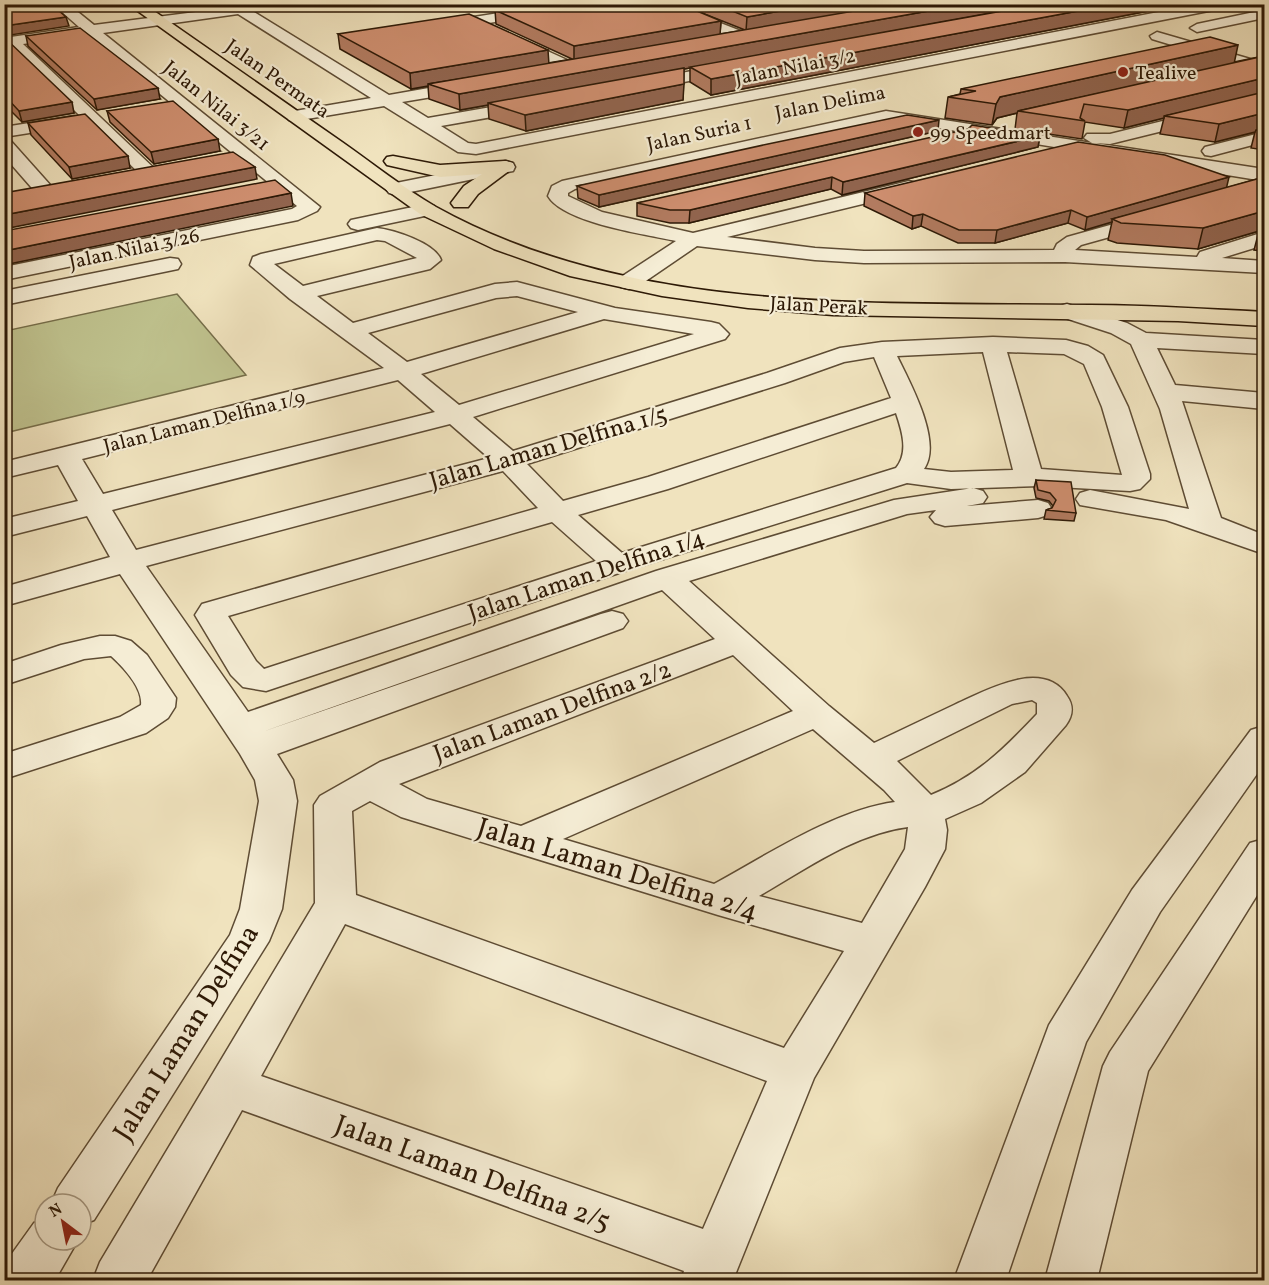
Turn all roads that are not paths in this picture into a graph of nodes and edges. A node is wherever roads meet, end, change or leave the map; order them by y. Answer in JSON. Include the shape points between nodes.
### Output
{"nodes":[{"id":1,"x":134,"y":4,"type":"edge"},
{"id":2,"x":162,"y":4,"type":"edge"},
{"id":3,"x":586,"y":4,"type":"edge"},
{"id":4,"x":658,"y":4,"type":"edge"},
{"id":5,"x":1162,"y":4,"type":"edge"},
{"id":6,"x":1224,"y":4,"type":"edge"},
{"id":7,"x":235,"y":7,"type":"edge"},
{"id":8,"x":59,"y":11,"type":"edge"},
{"id":9,"x":1188,"y":11,"type":"junction"},
{"id":10,"x":1264,"y":15,"type":"edge"},
{"id":11,"x":182,"y":18,"type":"junction"},
{"id":12,"x":158,"y":21,"type":"junction"},
{"id":13,"x":473,"y":21,"type":"junction"},
{"id":14,"x":1228,"y":22,"type":"junction"},
{"id":15,"x":1014,"y":28,"type":"edge"},
{"id":16,"x":91,"y":30,"type":"junction"},
{"id":17,"x":416,"y":30,"type":"edge"},
{"id":18,"x":202,"y":31,"type":"dead end"},
{"id":19,"x":1178,"y":32,"type":"junction"},
{"id":20,"x":1048,"y":39,"type":"junction"},
{"id":21,"x":8,"y":41,"type":"edge"},
{"id":22,"x":324,"y":44,"type":"dead end"},
{"id":23,"x":711,"y":44,"type":"edge"},
{"id":24,"x":301,"y":48,"type":"junction"},
{"id":25,"x":1203,"y":50,"type":"junction"},
{"id":26,"x":871,"y":55,"type":"edge"},
{"id":27,"x":1170,"y":57,"type":"edge"},
{"id":28,"x":1262,"y":63,"type":"edge"},
{"id":29,"x":745,"y":66,"type":"edge"},
{"id":30,"x":903,"y":67,"type":"junction"},
{"id":31,"x":636,"y":68,"type":"edge"},
{"id":32,"x":550,"y":72,"type":"edge"},
{"id":33,"x":1225,"y":74,"type":"edge"},
{"id":34,"x":930,"y":76,"type":"dead end"},
{"id":35,"x":663,"y":81,"type":"junction"},
{"id":36,"x":492,"y":82,"type":"edge"},
{"id":37,"x":618,"y":89,"type":"edge"},
{"id":38,"x":302,"y":98,"type":"dead end"},
{"id":39,"x":875,"y":98,"type":"dead end"},
{"id":40,"x":386,"y":100,"type":"junction"},
{"id":41,"x":1264,"y":101,"type":"edge"},
{"id":42,"x":550,"y":102,"type":"edge"},
{"id":43,"x":183,"y":104,"type":"junction"},
{"id":44,"x":713,"y":104,"type":"junction"},
{"id":45,"x":852,"y":104,"type":"dead end"},
{"id":46,"x":1174,"y":106,"type":"edge"},
{"id":47,"x":160,"y":107,"type":"edge"},
{"id":48,"x":321,"y":111,"type":"junction"},
{"id":49,"x":115,"y":114,"type":"edge"},
{"id":50,"x":295,"y":116,"type":"junction"},
{"id":51,"x":886,"y":116,"type":"junction"},
{"id":52,"x":1203,"y":116,"type":"junction"},
{"id":53,"x":92,"y":118,"type":"junction"},
{"id":54,"x":1021,"y":119,"type":"edge"},
{"id":55,"x":1003,"y":123,"type":"junction"},
{"id":56,"x":339,"y":124,"type":"dead end"},
{"id":57,"x":426,"y":124,"type":"junction"},
{"id":58,"x":977,"y":130,"type":"junction"},
{"id":59,"x":4,"y":132,"type":"edge"},
{"id":60,"x":1124,"y":135,"type":"junction"},
{"id":61,"x":1264,"y":137,"type":"edge"},
{"id":62,"x":931,"y":141,"type":"edge"},
{"id":63,"x":4,"y":144,"type":"edge"},
{"id":64,"x":752,"y":145,"type":"junction"},
{"id":65,"x":1074,"y":147,"type":"junction"},
{"id":66,"x":1211,"y":152,"type":"junction"},
{"id":67,"x":246,"y":154,"type":"junction"},
{"id":68,"x":224,"y":158,"type":"edge"},
{"id":69,"x":1028,"y":158,"type":"edge"},
{"id":70,"x":784,"y":159,"type":"edge"},
{"id":71,"x":1264,"y":161,"type":"edge"},
{"id":72,"x":514,"y":165,"type":"junction"},
{"id":73,"x":170,"y":168,"type":"edge"},
{"id":74,"x":149,"y":172,"type":"junction"},
{"id":75,"x":1264,"y":175,"type":"edge"},
{"id":76,"x":126,"y":176,"type":"edge"},
{"id":77,"x":282,"y":183,"type":"junction"},
{"id":78,"x":426,"y":183,"type":"junction"},
{"id":79,"x":836,"y":183,"type":"edge"},
{"id":80,"x":924,"y":183,"type":"edge"},
{"id":81,"x":68,"y":187,"type":"edge"},
{"id":82,"x":1264,"y":187,"type":"edge"},
{"id":83,"x":260,"y":188,"type":"edge"},
{"id":84,"x":396,"y":189,"type":"junction"},
{"id":85,"x":1242,"y":193,"type":"edge"},
{"id":86,"x":866,"y":197,"type":"junction"},
{"id":87,"x":461,"y":203,"type":"junction"},
{"id":88,"x":631,"y":209,"type":"dead end"},
{"id":89,"x":427,"y":210,"type":"junction"},
{"id":90,"x":1175,"y":212,"type":"edge"},
{"id":91,"x":596,"y":217,"type":"junction"},
{"id":92,"x":264,"y":221,"type":"joint"},
{"id":93,"x":693,"y":238,"type":"junction"},
{"id":94,"x":1264,"y":238,"type":"edge"},
{"id":95,"x":251,"y":247,"type":"dead end"},
{"id":96,"x":1065,"y":256,"type":"junction"},
{"id":97,"x":192,"y":259,"type":"dead end"},
{"id":98,"x":1188,"y":261,"type":"junction"},
{"id":99,"x":1264,"y":267,"type":"edge"},
{"id":100,"x":650,"y":268,"type":"junction"},
{"id":101,"x":4,"y":274,"type":"edge"},
{"id":102,"x":629,"y":282,"type":"junction"},
{"id":103,"x":298,"y":294,"type":"junction"},
{"id":104,"x":4,"y":298,"type":"edge"},
{"id":105,"x":1264,"y":301,"type":"edge"},
{"id":106,"x":605,"y":312,"type":"junction"},
{"id":107,"x":1067,"y":312,"type":"junction"},
{"id":108,"x":1177,"y":313,"type":"junction"},
{"id":109,"x":1264,"y":319,"type":"edge"},
{"id":110,"x":350,"y":331,"type":"junction"},
{"id":111,"x":1141,"y":340,"type":"junction"},
{"id":112,"x":993,"y":344,"type":"junction"},
{"id":113,"x":1264,"y":347,"type":"edge"},
{"id":114,"x":882,"y":349,"type":"junction"},
{"id":115,"x":403,"y":371,"type":"junction"},
{"id":116,"x":1169,"y":400,"type":"junction"},
{"id":117,"x":1264,"y":401,"type":"edge"},
{"id":118,"x":906,"y":402,"type":"junction"},
{"id":119,"x":454,"y":414,"type":"junction"},
{"id":120,"x":1264,"y":414,"type":"edge"},
{"id":121,"x":66,"y":455,"type":"junction"},
{"id":122,"x":509,"y":461,"type":"junction"},
{"id":123,"x":4,"y":470,"type":"edge"},
{"id":124,"x":906,"y":474,"type":"junction"},
{"id":125,"x":1034,"y":493,"type":"junction"},
{"id":126,"x":1071,"y":503,"type":"edge"},
{"id":127,"x":95,"y":504,"type":"junction"},
{"id":128,"x":558,"y":512,"type":"junction"},
{"id":129,"x":4,"y":528,"type":"edge"},
{"id":130,"x":1203,"y":531,"type":"junction"},
{"id":131,"x":1264,"y":544,"type":"edge"},
{"id":132,"x":128,"y":562,"type":"junction"},
{"id":133,"x":1264,"y":563,"type":"edge"},
{"id":134,"x":617,"y":564,"type":"junction"},
{"id":135,"x":676,"y":586,"type":"junction"},
{"id":136,"x":4,"y":597,"type":"edge"},
{"id":137,"x":738,"y":642,"type":"junction"},
{"id":138,"x":4,"y":675,"type":"edge"},
{"id":139,"x":817,"y":714,"type":"junction"},
{"id":140,"x":248,"y":738,"type":"junction"},
{"id":141,"x":1264,"y":738,"type":"edge"},
{"id":142,"x":872,"y":759,"type":"junction"},
{"id":143,"x":4,"y":767,"type":"edge"},
{"id":144,"x":368,"y":784,"type":"junction"},
{"id":145,"x":925,"y":812,"type":"junction"},
{"id":146,"x":525,"y":840,"type":"junction"},
{"id":147,"x":1264,"y":853,"type":"edge"},
{"id":148,"x":717,"y":900,"type":"junction"},
{"id":149,"x":336,"y":904,"type":"junction"},
{"id":150,"x":872,"y":942,"type":"junction"},
{"id":151,"x":794,"y":1071,"type":"junction"},
{"id":152,"x":231,"y":1086,"type":"junction"},
{"id":153,"x":84,"y":1192,"type":"edge"},
{"id":154,"x":44,"y":1252,"type":"edge"},
{"id":155,"x":711,"y":1269,"type":"edge"},
{"id":156,"x":25,"y":1281,"type":"edge"},
{"id":157,"x":119,"y":1281,"type":"edge"},
{"id":158,"x":980,"y":1281,"type":"edge"},
{"id":159,"x":1071,"y":1281,"type":"edge"}],
"edges":[{"from":1,"to":12,"type":"main road","name":"Jalan Permata"},
{"from":2,"to":11,"type":"main road","name":"Jalan Permata"},
{"from":3,"to":13,"type":"street"},
{"from":4,"to":23,"type":"street","via":[[752,37]]},
{"from":5,"to":9,"type":"street"},
{"from":6,"to":9,"type":"street","name":"Jalan Nilai 3/2"},
{"from":7,"to":11,"type":"street"},
{"from":7,"to":24,"type":"street","name":"Jalan Nilai 3/2"},
{"from":8,"to":16,"type":"street","name":"Jalan Nilai 3/21"},
{"from":9,"to":14,"type":"street"},
{"from":9,"to":20,"type":"street","name":"Jalan Nilai 3/2"},
{"from":10,"to":14,"type":"street"},
{"from":11,"to":12,"type":"street"},
{"from":11,"to":18,"type":"main road","name":"Jalan Permata"},
{"from":12,"to":16,"type":"street"},
{"from":12,"to":50,"type":"main road","name":"Jalan Permata"},
{"from":13,"to":17,"type":"street"},
{"from":13,"to":32,"type":"street","via":[[579,67]]},
{"from":14,"to":19,"type":"street"},
{"from":15,"to":20,"type":"street"},
{"from":16,"to":21,"type":"street"},
{"from":16,"to":43,"type":"street","name":"Jalan Nilai 3/21"},
{"from":19,"to":25,"type":"street","via":[[1151,37]]},
{"from":19,"to":28,"type":"street","via":[[1230,44]]},
{"from":20,"to":30,"type":"street","name":"Jalan Nilai 3/2"},
{"from":21,"to":53,"type":"street"},
{"from":22,"to":24,"type":"street"},
{"from":24,"to":40,"type":"street","name":"Jalan Nilai 3/2"},
{"from":25,"to":27,"type":"street"},
{"from":25,"to":28,"type":"street"},
{"from":26,"to":30,"type":"street"},
{"from":28,"to":33,"type":"street"},
{"from":29,"to":35,"type":"street"},
{"from":30,"to":34,"type":"street"},
{"from":30,"to":44,"type":"street","name":"Jalan Nilai 3/2"},
{"from":31,"to":35,"type":"street"},
{"from":35,"to":37,"type":"street"},
{"from":35,"to":44,"type":"street"},
{"from":36,"to":40,"type":"street"},
{"from":38,"to":48,"type":"main road","name":"Jalan Permata"},
{"from":39,"to":55,"type":"street","via":[[895,106]]},
{"from":40,"to":48,"type":"street"},
{"from":40,"to":57,"type":"street","name":"Jalan Nilai 3/2"},
{"from":41,"to":52,"type":"street"},
{"from":42,"to":57,"type":"street"},
{"from":43,"to":47,"type":"street"},
{"from":43,"to":67,"type":"street","name":"Jalan Nilai 3/21"},
{"from":44,"to":57,"type":"street","name":"Jalan Nilai 3/2","via":[[476,149],[464,147]]},
{"from":45,"to":51,"type":"street"},
{"from":46,"to":52,"type":"street"},
{"from":48,"to":50,"type":"street"},
{"from":48,"to":56,"type":"main road","name":"Jalan Permata"},
{"from":49,"to":53,"type":"street"},
{"from":50,"to":84,"type":"main road","name":"Jalan Permata"},
{"from":51,"to":58,"type":"street"},
{"from":51,"to":64,"type":"street","name":"Jalan Suria 1"},
{"from":52,"to":60,"type":"street"},
{"from":53,"to":59,"type":"street"},
{"from":53,"to":74,"type":"street"},
{"from":54,"to":55,"type":"street"},
{"from":55,"to":60,"type":"street","via":[[1103,139]]},
{"from":58,"to":62,"type":"street"},
{"from":58,"to":65,"type":"street"},
{"from":60,"to":66,"type":"street"},
{"from":61,"to":66,"type":"street"},
{"from":63,"to":81,"type":"street","via":[[36,193]]},
{"from":64,"to":70,"type":"street"},
{"from":64,"to":91,"type":"street","name":"Jalan Suria 1","via":[[569,184],[559,190],[561,201]]},
{"from":65,"to":69,"type":"street"},
{"from":65,"to":75,"type":"street"},
{"from":66,"to":71,"type":"street"},
{"from":67,"to":68,"type":"street"},
{"from":67,"to":77,"type":"street","name":"Jalan Nilai 3/21"},
{"from":72,"to":78,"type":"street"},
{"from":72,"to":78,"type":"main road","via":[[440,171],[388,158]]},
{"from":72,"to":87,"type":"main road","via":[[471,190]]},
{"from":73,"to":74,"type":"street"},
{"from":74,"to":76,"type":"street"},
{"from":77,"to":83,"type":"street"},
{"from":77,"to":92,"type":"street","name":"Jalan Nilai 3/21","via":[[310,207],[304,212]]},
{"from":78,"to":84,"type":"street"},
{"from":78,"to":87,"type":"main road","name":"Jalan Perak"},
{"from":79,"to":86,"type":"street"},
{"from":80,"to":86,"type":"street"},
{"from":82,"to":85,"type":"street"},
{"from":84,"to":89,"type":"main road","name":"Jalan Perak"},
{"from":86,"to":93,"type":"street"},
{"from":87,"to":100,"type":"main road","name":"Jalan Perak","via":[[494,222],[549,243]]},
{"from":88,"to":91,"type":"street"},
{"from":89,"to":95,"type":"street"},
{"from":89,"to":102,"type":"main road","name":"Jalan Perak","via":[[526,254]]},
{"from":90,"to":96,"type":"street","via":[[1074,241],[1064,248]]},
{"from":91,"to":93,"type":"street"},
{"from":92,"to":101,"type":"street","name":"Jalan Nilai 3/26","via":[[53,255]]},
{"from":93,"to":96,"type":"street","via":[[864,257]]},
{"from":93,"to":100,"type":"street"},
{"from":94,"to":98,"type":"street"},
{"from":96,"to":98,"type":"street"},
{"from":97,"to":104,"type":"street"},
{"from":98,"to":99,"type":"street"},
{"from":100,"to":102,"type":"street"},
{"from":100,"to":105,"type":"main road","name":"Jalan Perak","via":[[720,280],[836,291],[1171,295]]},
{"from":102,"to":107,"type":"main road","name":"Jalan Perak","via":[[710,296],[835,308]]},
{"from":103,"to":103,"type":"street","via":[[264,268],[264,260],[377,234],[390,236],[429,256],[430,260],[422,264]]},
{"from":103,"to":110,"type":"street"},
{"from":106,"to":110,"type":"street","via":[[518,289],[504,289]]},
{"from":106,"to":115,"type":"street","name":"Jalan Laman Delfina 1/9"},
{"from":106,"to":119,"type":"street","via":[[711,329],[717,334]]},
{"from":107,"to":108,"type":"main road","name":"Jalan Perak"},
{"from":107,"to":111,"type":"street","via":[[1119,328]]},
{"from":108,"to":109,"type":"main road","name":"Jalan Perak"},
{"from":108,"to":111,"type":"street","via":[[1147,327]]},
{"from":110,"to":115,"type":"street"},
{"from":111,"to":113,"type":"street"},
{"from":111,"to":116,"type":"street"},
{"from":112,"to":114,"type":"street","name":"Jalan Laman Delfina 1/5"},
{"from":112,"to":125,"type":"street"},
{"from":112,"to":125,"type":"street","name":"Jalan Laman Delfina 1/5","via":[[1066,347],[1094,360],[1115,407],[1136,474],[1130,483]]},
{"from":114,"to":118,"type":"street"},
{"from":114,"to":122,"type":"street","name":"Jalan Laman Delfina 1/5","via":[[840,355]]},
{"from":115,"to":119,"type":"street"},
{"from":115,"to":121,"type":"street","name":"Jalan Laman Delfina 1/9"},
{"from":116,"to":117,"type":"street"},
{"from":116,"to":120,"type":"street"},
{"from":116,"to":130,"type":"street"},
{"from":118,"to":124,"type":"street","via":[[918,450],[916,462]]},
{"from":118,"to":128,"type":"street"},
{"from":119,"to":122,"type":"street"},
{"from":119,"to":127,"type":"street"},
{"from":121,"to":123,"type":"street","name":"Jalan Laman Delfina 1/9"},
{"from":121,"to":127,"type":"street","name":"Jalan Laman Delfina"},
{"from":122,"to":128,"type":"street"},
{"from":122,"to":132,"type":"street","name":"Jalan Laman Delfina 1/5"},
{"from":124,"to":125,"type":"street"},
{"from":124,"to":134,"type":"street","name":"Jalan Laman Delfina 1/4"},
{"from":125,"to":135,"type":"street","via":[[970,514],[879,531]]},
{"from":126,"to":130,"type":"street","via":[[1176,531]]},
{"from":127,"to":129,"type":"street"},
{"from":127,"to":132,"type":"street","name":"Jalan Laman Delfina"},
{"from":128,"to":134,"type":"street"},
{"from":128,"to":134,"type":"street","name":"Jalan Laman Delfina 1/4","via":[[213,610],[211,615],[243,668],[255,679],[266,680]]},
{"from":130,"to":131,"type":"street"},
{"from":130,"to":133,"type":"street"},
{"from":132,"to":136,"type":"street","name":"Jalan Laman Delfina 1/5"},
{"from":132,"to":140,"type":"street","name":"Jalan Laman Delfina"},
{"from":135,"to":137,"type":"street"},
{"from":135,"to":140,"type":"street"},
{"from":137,"to":139,"type":"street"},
{"from":137,"to":144,"type":"street","name":"Jalan Laman Delfina 2/2","via":[[415,762]]},
{"from":138,"to":143,"type":"street","via":[[100,646],[122,648],[160,700],[147,718]]},
{"from":139,"to":142,"type":"street"},
{"from":139,"to":146,"type":"street"},
{"from":140,"to":153,"type":"street","name":"Jalan Laman Delfina","via":[[274,780],[278,801],[261,909],[229,974]]},
{"from":141,"to":158,"type":"street","via":[[1146,901],[1065,1038]]},
{"from":142,"to":145,"type":"street"},
{"from":142,"to":145,"type":"street","via":[[1006,694],[1032,689],[1055,700],[1054,717],[1012,763],[968,794]]},
{"from":144,"to":146,"type":"street","name":"Jalan Laman Delfina 2/4","via":[[414,808]]},
{"from":144,"to":149,"type":"street","name":"Jalan Laman Delfina 2/2","via":[[333,805]]},
{"from":145,"to":148,"type":"street","via":[[885,817],[836,835]]},
{"from":145,"to":150,"type":"street","via":[[925,849]]},
{"from":146,"to":148,"type":"street","name":"Jalan Laman Delfina 2/4"},
{"from":147,"to":159,"type":"street","via":[[1126,1066]]},
{"from":148,"to":150,"type":"street","name":"Jalan Laman Delfina 2/4"},
{"from":149,"to":151,"type":"street"},
{"from":149,"to":152,"type":"street"},
{"from":150,"to":151,"type":"street"},
{"from":151,"to":155,"type":"street"},
{"from":152,"to":155,"type":"street","name":"Jalan Laman Delfina 2/5"},
{"from":152,"to":157,"type":"street"},
{"from":154,"to":156,"type":"street"}]}
